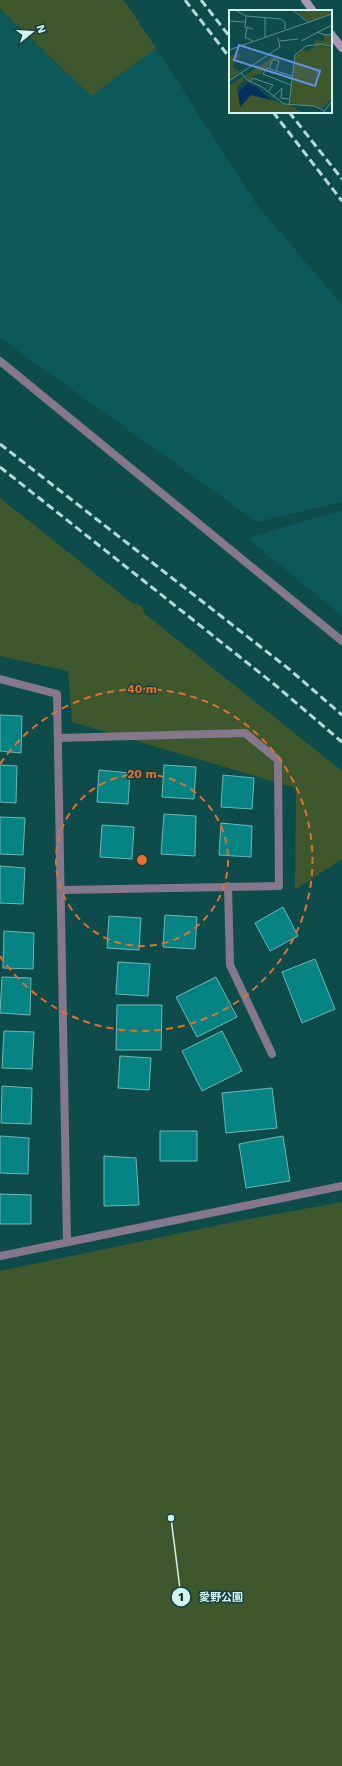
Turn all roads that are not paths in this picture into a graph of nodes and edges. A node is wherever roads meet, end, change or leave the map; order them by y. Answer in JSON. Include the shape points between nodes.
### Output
{"nodes":[{"id":1,"x":304,"y":0,"type":"edge"},
{"id":2,"x":312,"y":10,"type":"edge"},
{"id":3,"x":332,"y":35,"type":"edge"},
{"id":4,"x":342,"y":48,"type":"edge"},
{"id":5,"x":0,"y":361,"type":"edge"},
{"id":6,"x":342,"y":641,"type":"edge"},
{"id":7,"x":0,"y":679,"type":"edge"},
{"id":8,"x":58,"y":738,"type":"junction"},
{"id":9,"x":228,"y":886,"type":"junction"},
{"id":10,"x":62,"y":890,"type":"junction"},
{"id":11,"x":272,"y":1054,"type":"dead end"},
{"id":12,"x":342,"y":1186,"type":"edge"},
{"id":13,"x":67,"y":1242,"type":"junction"},
{"id":14,"x":0,"y":1256,"type":"edge"}],
"edges":[{"from":1,"to":2,"type":"street"},
{"from":3,"to":4,"type":"street"},
{"from":5,"to":6,"type":"street"},
{"from":7,"to":8,"type":"street","via":[[57,694]]},
{"from":8,"to":9,"type":"street","via":[[245,733],[278,760],[279,886]]},
{"from":8,"to":10,"type":"street"},
{"from":9,"to":10,"type":"street"},
{"from":9,"to":11,"type":"street","via":[[230,965]]},
{"from":10,"to":13,"type":"street"},
{"from":12,"to":13,"type":"street"},
{"from":13,"to":14,"type":"street"}]}
